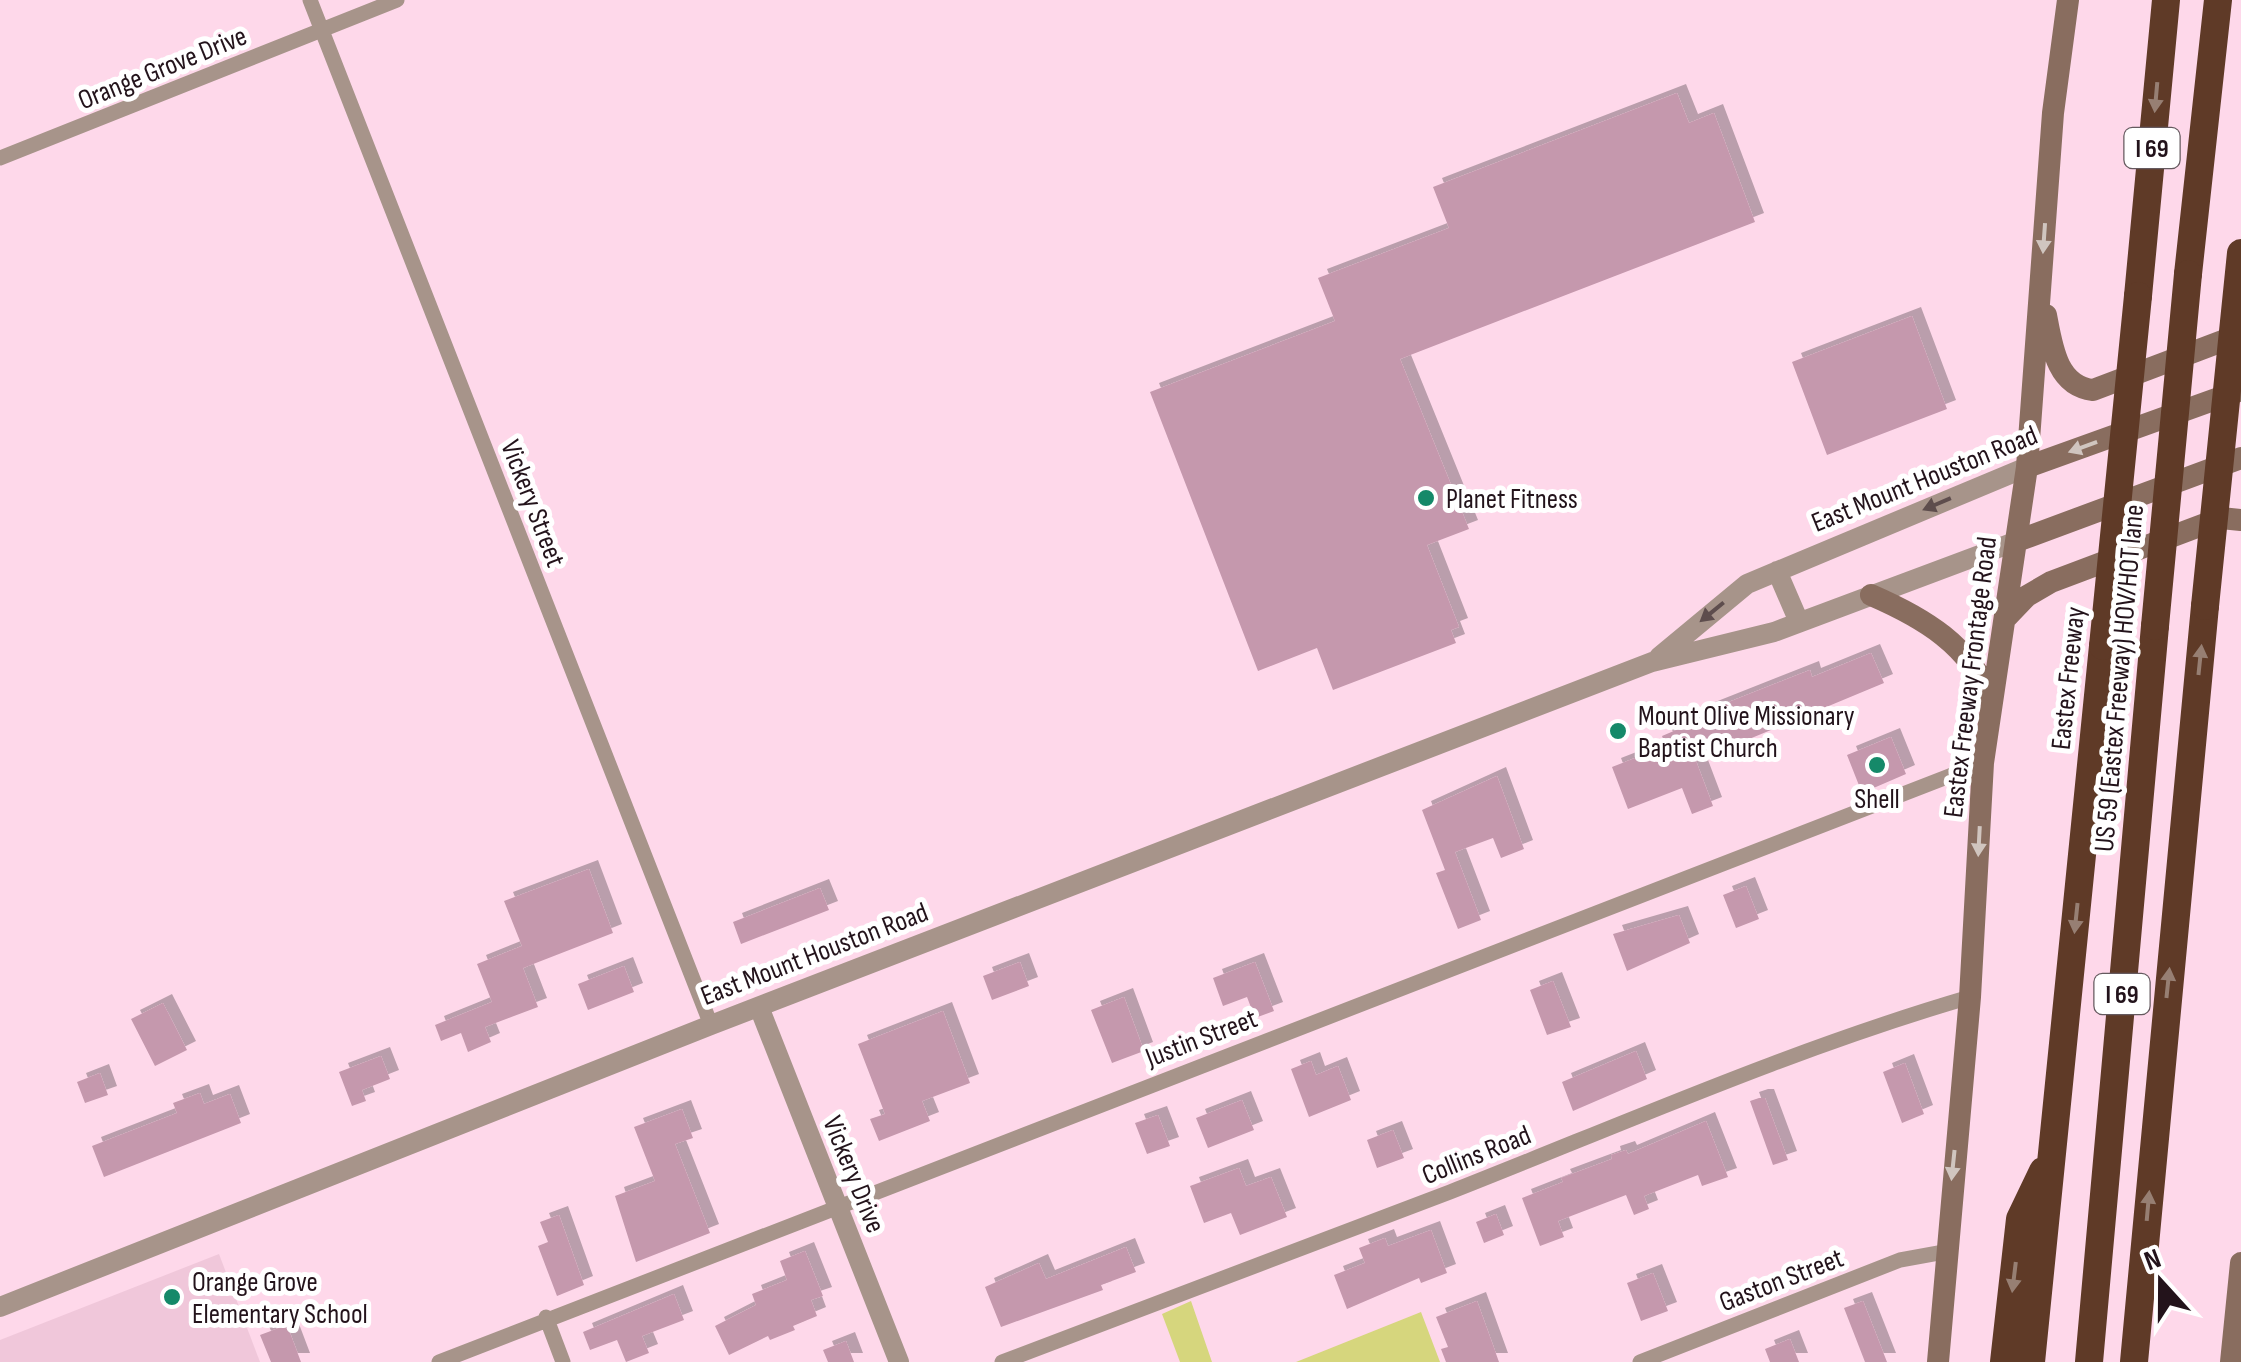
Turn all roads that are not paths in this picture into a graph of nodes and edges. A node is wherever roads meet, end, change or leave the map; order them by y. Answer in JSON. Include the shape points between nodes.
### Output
{"nodes":[{"id":1,"x":310,"y":0,"type":"edge"},
{"id":2,"x":397,"y":0,"type":"edge"},
{"id":3,"x":2068,"y":0,"type":"edge"},
{"id":4,"x":2166,"y":0,"type":"edge"},
{"id":5,"x":2218,"y":0,"type":"edge"},
{"id":6,"x":322,"y":30,"type":"junction"},
{"id":7,"x":0,"y":158,"type":"edge"},
{"id":8,"x":2241,"y":253,"type":"edge"},
{"id":9,"x":2040,"y":287,"type":"junction"},
{"id":10,"x":2241,"y":334,"type":"edge"},
{"id":11,"x":2241,"y":390,"type":"edge"},
{"id":12,"x":2241,"y":458,"type":"edge"},
{"id":13,"x":2027,"y":467,"type":"junction"},
{"id":14,"x":2241,"y":520,"type":"edge"},
{"id":15,"x":2016,"y":541,"type":"junction"},
{"id":16,"x":1777,"y":571,"type":"junction"},
{"id":17,"x":1871,"y":595,"type":"junction"},
{"id":18,"x":2005,"y":620,"type":"junction"},
{"id":19,"x":1799,"y":622,"type":"junction"},
{"id":20,"x":1652,"y":662,"type":"junction"},
{"id":21,"x":1992,"y":702,"type":"junction"},
{"id":22,"x":1983,"y":763,"type":"junction"},
{"id":23,"x":1970,"y":997,"type":"junction"},
{"id":24,"x":759,"y":1007,"type":"junction"},
{"id":25,"x":711,"y":1025,"type":"junction"},
{"id":26,"x":2052,"y":1152,"type":"junction"},
{"id":27,"x":838,"y":1206,"type":"junction"},
{"id":28,"x":1944,"y":1252,"type":"junction"},
{"id":29,"x":2241,"y":1263,"type":"edge"},
{"id":30,"x":2140,"y":1303,"type":"junction"},
{"id":31,"x":0,"y":1307,"type":"edge"},
{"id":32,"x":2239,"y":1317,"type":"edge"},
{"id":33,"x":546,"y":1318,"type":"junction"},
{"id":34,"x":439,"y":1362,"type":"edge"},
{"id":35,"x":564,"y":1362,"type":"edge"},
{"id":36,"x":899,"y":1362,"type":"edge"},
{"id":37,"x":1002,"y":1362,"type":"edge"},
{"id":38,"x":1640,"y":1362,"type":"edge"},
{"id":39,"x":1938,"y":1362,"type":"edge"},
{"id":40,"x":2004,"y":1362,"type":"edge"},
{"id":41,"x":2031,"y":1362,"type":"edge"},
{"id":42,"x":2090,"y":1362,"type":"edge"},
{"id":43,"x":2134,"y":1362,"type":"edge"},
{"id":44,"x":2147,"y":1362,"type":"edge"},
{"id":45,"x":2231,"y":1362,"type":"edge"}],
"edges":[{"from":1,"to":6,"type":"street","name":"Vickery Street"},
{"from":2,"to":6,"type":"street","name":"Orange Grove Drive"},
{"from":3,"to":9,"type":"main road","name":"Eastex Freeway Frontage Road","one_way":true},
{"from":4,"to":26,"type":"highway","name":"Eastex Freeway","number":"I 69","one_way":true,"bridge":true},
{"from":5,"to":42,"type":"highway","name":"US 59 (Eastex Freeway) HOV/HOT lane","number":"I 69","bridge":true},
{"from":6,"to":7,"type":"street","name":"Orange Grove Drive"},
{"from":6,"to":25,"type":"street","name":"Vickery Street"},
{"from":30,"to":8,"type":"highway","number":"I 69","one_way":true,"bridge":true},
{"from":9,"to":10,"type":"main road","via":[[2060,364],[2076,388],[2093,390]]},
{"from":9,"to":13,"type":"main road","name":"Eastex Freeway Frontage Road"},
{"from":11,"to":13,"type":"main road","name":"East Mount Houston Road","one_way":true},
{"from":12,"to":15,"type":"main road","name":"East Mount Houston Road"},
{"from":13,"to":15,"type":"main road","name":"Eastex Freeway Frontage Road"},
{"from":13,"to":16,"type":"street","name":"East Mount Houston Road","one_way":true},
{"from":14,"to":18,"type":"main road","via":[[2221,518],[2051,582]]},
{"from":15,"to":17,"type":"street","name":"East Mount Houston Road"},
{"from":15,"to":18,"type":"main road","name":"Eastex Freeway Frontage Road"},
{"from":16,"to":19,"type":"street"},
{"from":16,"to":20,"type":"street","name":"East Mount Houston Road","one_way":true,"via":[[1747,584]]},
{"from":17,"to":19,"type":"street","name":"East Mount Houston Road"},
{"from":17,"to":21,"type":"main road","via":[[1917,615],[1952,642]]},
{"from":18,"to":21,"type":"main road","name":"Eastex Freeway Frontage Road"},
{"from":19,"to":20,"type":"street","name":"East Mount Houston Road"},
{"from":20,"to":24,"type":"street","name":"East Mount Houston Road"},
{"from":21,"to":22,"type":"main road","name":"Eastex Freeway Frontage Road"},
{"from":22,"to":23,"type":"main road","name":"Eastex Freeway Frontage Road","one_way":true},
{"from":22,"to":27,"type":"street","name":"Justin Street"},
{"from":23,"to":28,"type":"main road","name":"Eastex Freeway Frontage Road","one_way":true},
{"from":23,"to":37,"type":"street","name":"Collins Road","via":[[1744,1073]]},
{"from":24,"to":25,"type":"street","name":"East Mount Houston Road"},
{"from":24,"to":27,"type":"street","name":"Vickery Drive"},
{"from":25,"to":31,"type":"street","name":"East Mount Houston Road"},
{"from":26,"to":40,"type":"highway","one_way":true,"via":[[2020,1218]]},
{"from":26,"to":41,"type":"highway","name":"Eastex Freeway","number":"I 69"},
{"from":27,"to":33,"type":"street","name":"Justin Street"},
{"from":27,"to":36,"type":"street","name":"Vickery Drive"},
{"from":28,"to":38,"type":"street","name":"Gaston Street","via":[[1900,1260]]},
{"from":28,"to":39,"type":"main road","name":"Eastex Freeway Frontage Road"},
{"from":29,"to":32,"type":"main road"},
{"from":30,"to":43,"type":"highway","number":"I 69"},
{"from":30,"to":44,"type":"highway"},
{"from":32,"to":45,"type":"main road"},
{"from":33,"to":34,"type":"street","name":"Justin Street"},
{"from":33,"to":35,"type":"street"}]}
